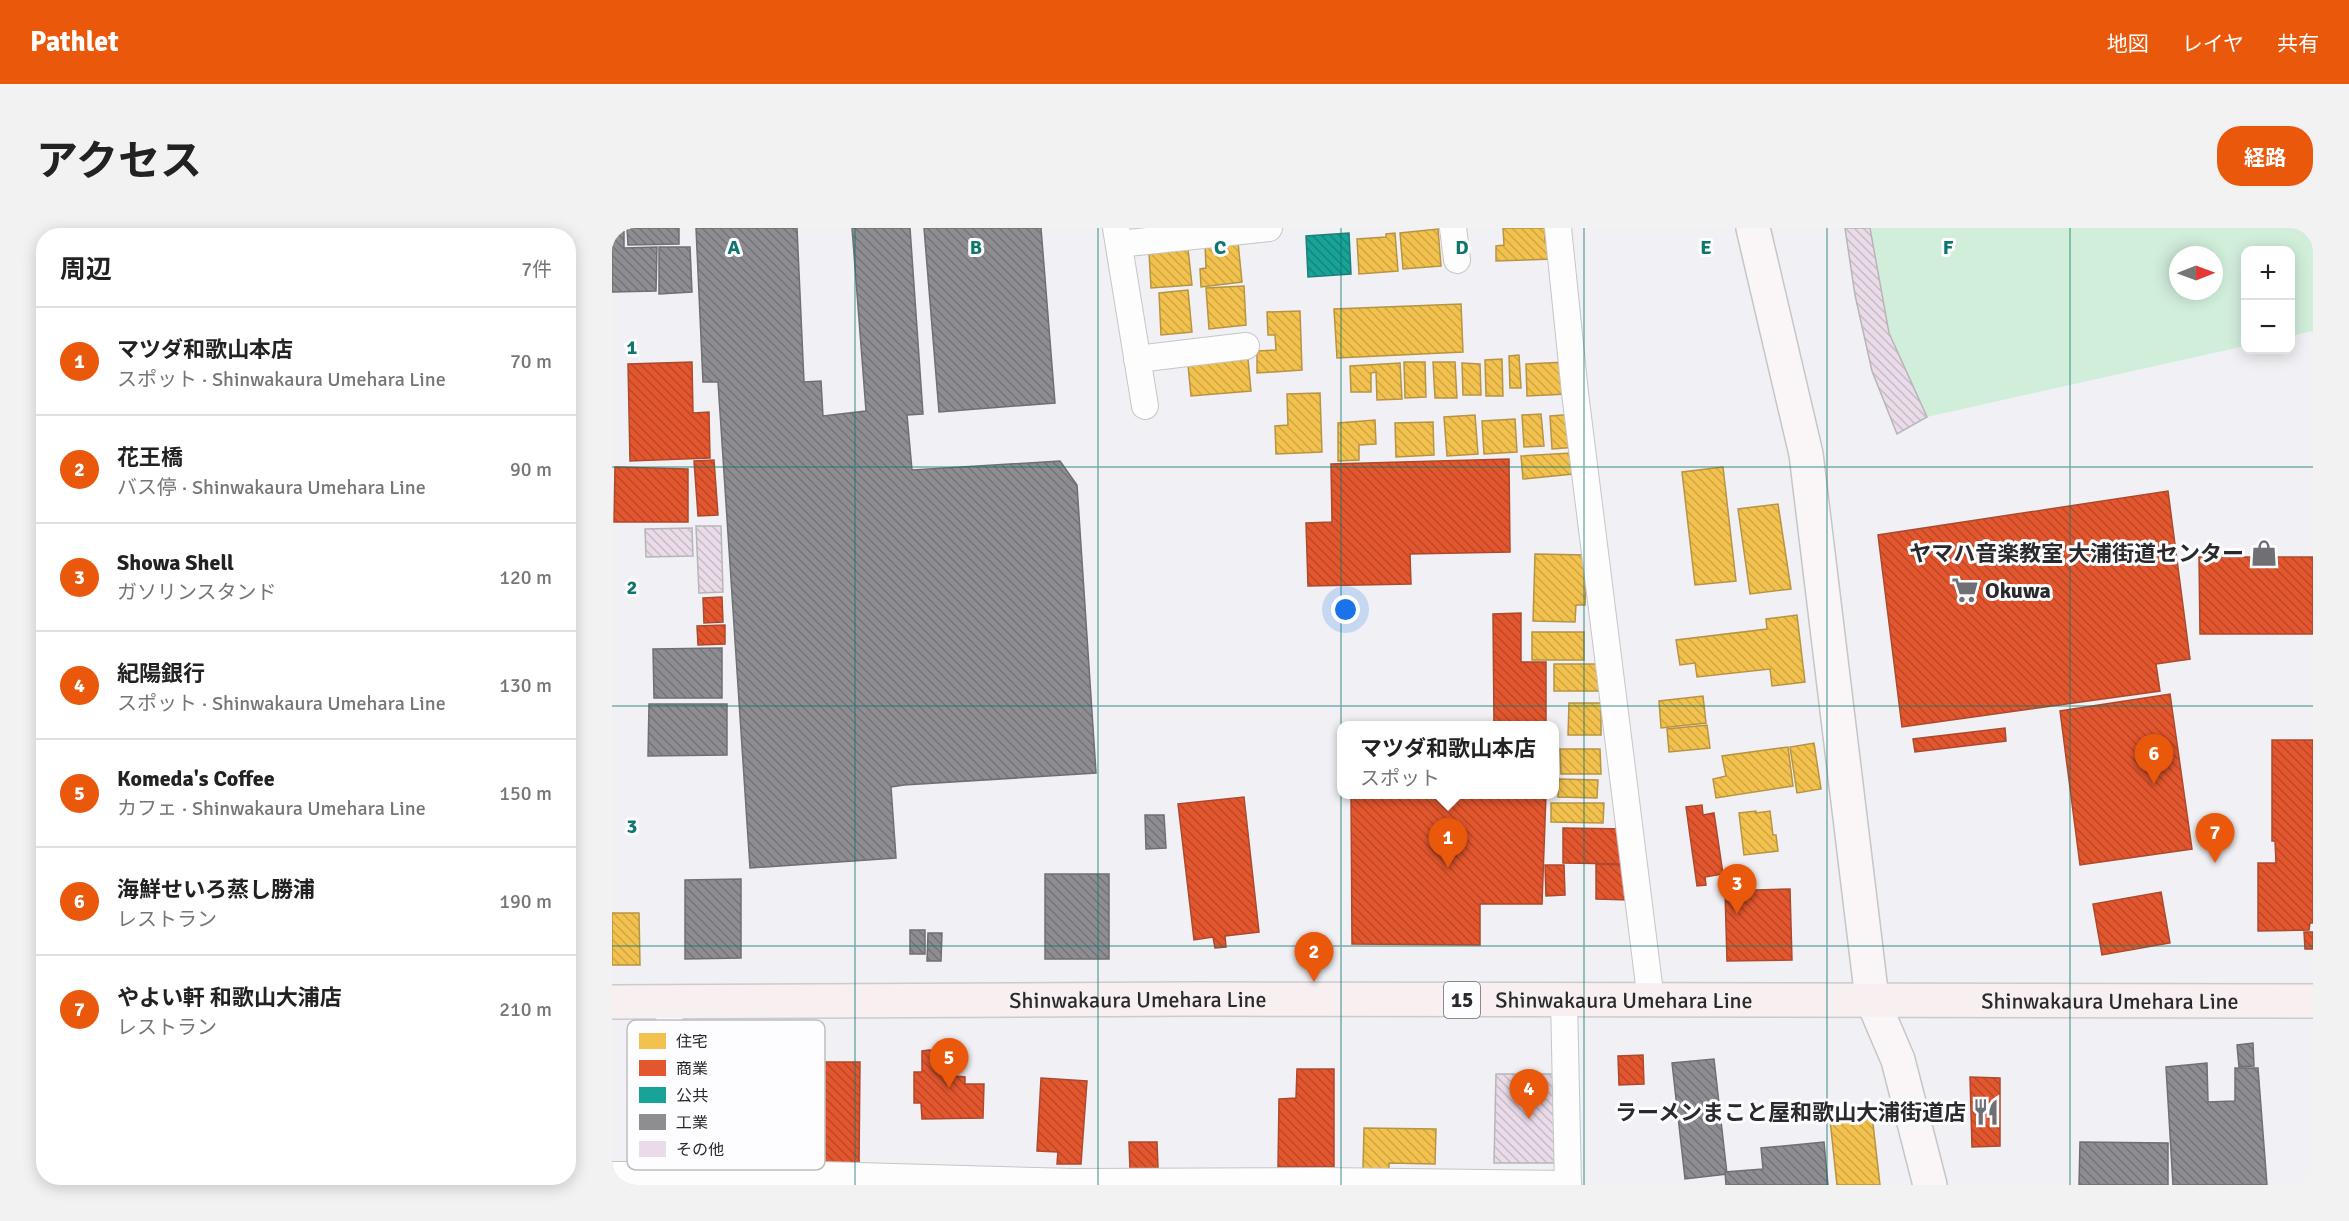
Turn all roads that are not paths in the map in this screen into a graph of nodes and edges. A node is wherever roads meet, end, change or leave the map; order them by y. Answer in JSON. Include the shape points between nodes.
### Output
{"nodes":[{"id":1,"x":1269,"y":228,"type":"edge"},
{"id":2,"x":1453,"y":228,"type":"edge"},
{"id":3,"x":1558,"y":228,"type":"edge"},
{"id":4,"x":1753,"y":228,"type":"edge"},
{"id":5,"x":1118,"y":236,"type":"edge"},
{"id":6,"x":1456,"y":260,"type":"dead end"},
{"id":7,"x":1246,"y":346,"type":"dead end"},
{"id":8,"x":1137,"y":359,"type":"junction"},
{"id":9,"x":1145,"y":406,"type":"dead end"},
{"id":10,"x":1872,"y":999,"type":"junction"},
{"id":11,"x":1564,"y":1000,"type":"junction"},
{"id":12,"x":1651,"y":1000,"type":"junction"},
{"id":13,"x":2313,"y":1001,"type":"edge"},
{"id":14,"x":612,"y":1002,"type":"edge"},
{"id":15,"x":670,"y":1003,"type":"junction"},
{"id":16,"x":669,"y":1020,"type":"edge"},
{"id":17,"x":612,"y":1175,"type":"edge"},
{"id":18,"x":656,"y":1179,"type":"edge"},
{"id":19,"x":823,"y":1180,"type":"edge"},
{"id":20,"x":1074,"y":1183,"type":"edge"},
{"id":21,"x":1324,"y":1183,"type":"edge"},
{"id":22,"x":1568,"y":1184,"type":"edge"},
{"id":23,"x":1930,"y":1185,"type":"edge"}],
"edges":[{"from":1,"to":5,"type":"street"},
{"from":2,"to":6,"type":"street"},
{"from":3,"to":12,"type":"street"},
{"from":4,"to":10,"type":"street","via":[[1806,454]]},
{"from":5,"to":8,"type":"street"},
{"from":7,"to":8,"type":"street"},
{"from":8,"to":9,"type":"street"},
{"from":10,"to":12,"type":"main road","name":"Shinwakaura Umehara Line","number":"15"},
{"from":10,"to":13,"type":"main road","name":"Shinwakaura Umehara Line","number":"15"},
{"from":10,"to":23,"type":"street","via":[[1898,1060]]},
{"from":11,"to":12,"type":"main road","name":"Shinwakaura Umehara Line","number":"15"},
{"from":11,"to":15,"type":"main road","name":"Shinwakaura Umehara Line","number":"15"},
{"from":11,"to":22,"type":"street"},
{"from":14,"to":15,"type":"main road","name":"Shinwakaura Umehara Line","number":"15"},
{"from":15,"to":16,"type":"street"},
{"from":17,"to":18,"type":"street"},
{"from":18,"to":19,"type":"street"},
{"from":19,"to":20,"type":"street"},
{"from":20,"to":21,"type":"street"},
{"from":21,"to":22,"type":"street"}]}
